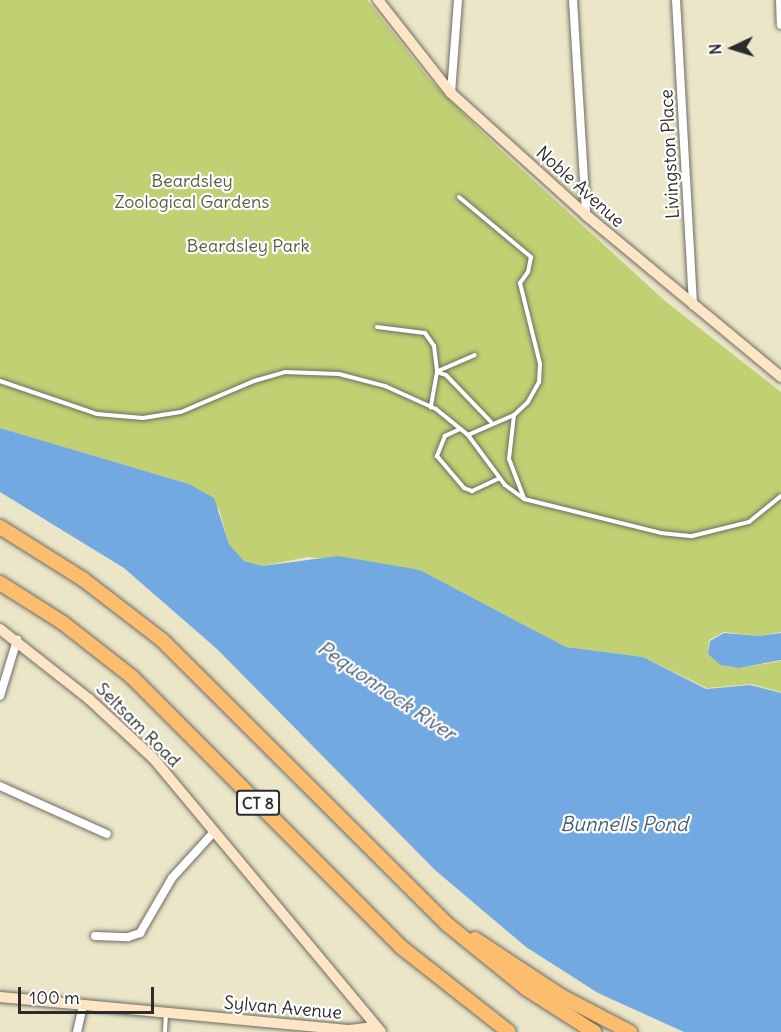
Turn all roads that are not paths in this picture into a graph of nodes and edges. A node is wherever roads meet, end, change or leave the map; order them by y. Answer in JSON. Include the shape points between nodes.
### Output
{"nodes":[{"id":1,"x":378,"y":0,"type":"edge"},
{"id":2,"x":458,"y":0,"type":"edge"},
{"id":3,"x":573,"y":0,"type":"edge"},
{"id":4,"x":676,"y":0,"type":"edge"},
{"id":5,"x":780,"y":0,"type":"edge"},
{"id":6,"x":781,"y":25,"type":"edge"},
{"id":7,"x":452,"y":93,"type":"junction"},
{"id":8,"x":459,"y":196,"type":"dead end"},
{"id":9,"x":586,"y":215,"type":"junction"},
{"id":10,"x":693,"y":307,"type":"junction"},
{"id":11,"x":377,"y":327,"type":"dead end"},
{"id":12,"x":475,"y":355,"type":"dead end"},
{"id":13,"x":437,"y":372,"type":"junction"},
{"id":14,"x":781,"y":377,"type":"edge"},
{"id":15,"x":0,"y":381,"type":"edge"},
{"id":16,"x":431,"y":407,"type":"junction"},
{"id":17,"x":514,"y":415,"type":"junction"},
{"id":18,"x":490,"y":422,"type":"junction"},
{"id":19,"x":460,"y":429,"type":"junction"},
{"id":20,"x":468,"y":435,"type":"junction"},
{"id":21,"x":498,"y":479,"type":"junction"},
{"id":22,"x":781,"y":496,"type":"edge"},
{"id":23,"x":524,"y":499,"type":"junction"},
{"id":24,"x":0,"y":527,"type":"edge"},
{"id":25,"x":0,"y":583,"type":"edge"},
{"id":26,"x":0,"y":629,"type":"edge"},
{"id":27,"x":17,"y":640,"type":"junction"},
{"id":28,"x":0,"y":696,"type":"edge"},
{"id":29,"x":0,"y":786,"type":"edge"},
{"id":30,"x":213,"y":833,"type":"junction"},
{"id":31,"x":107,"y":834,"type":"dead end"},
{"id":32,"x":423,"y":903,"type":"junction"},
{"id":33,"x":95,"y":936,"type":"dead end"},
{"id":34,"x":0,"y":997,"type":"edge"},
{"id":35,"x":83,"y":1006,"type":"junction"},
{"id":36,"x":166,"y":1014,"type":"junction"},
{"id":37,"x":379,"y":1029,"type":"edge"},
{"id":38,"x":77,"y":1032,"type":"edge"},
{"id":39,"x":165,"y":1032,"type":"edge"},
{"id":40,"x":509,"y":1032,"type":"edge"},
{"id":41,"x":594,"y":1032,"type":"edge"},
{"id":42,"x":630,"y":1032,"type":"edge"}],
"edges":[{"from":1,"to":7,"type":"main road","name":"Noble Avenue"},
{"from":2,"to":7,"type":"street"},
{"from":3,"to":9,"type":"street"},
{"from":4,"to":10,"type":"street","name":"Livingston Place"},
{"from":5,"to":6,"type":"street"},
{"from":7,"to":9,"type":"main road","name":"Noble Avenue"},
{"from":8,"to":17,"type":"lane","via":[[531,257],[528,272],[520,283],[534,331],[540,374],[536,391]]},
{"from":9,"to":10,"type":"main road","name":"Noble Avenue"},
{"from":10,"to":14,"type":"main road","name":"Noble Avenue"},
{"from":11,"to":13,"type":"lane","via":[[425,333],[434,346]]},
{"from":12,"to":13,"type":"lane"},
{"from":13,"to":16,"type":"lane"},
{"from":13,"to":18,"type":"lane","via":[[446,375]]},
{"from":15,"to":16,"type":"lane","via":[[97,414],[143,418],[181,412],[285,372],[339,374]]},
{"from":16,"to":19,"type":"lane"},
{"from":17,"to":18,"type":"lane"},
{"from":17,"to":23,"type":"lane","via":[[509,459]]},
{"from":18,"to":20,"type":"lane"},
{"from":19,"to":20,"type":"lane"},
{"from":19,"to":21,"type":"lane","via":[[445,436],[436,456],[464,488],[472,491]]},
{"from":20,"to":21,"type":"lane"},
{"from":21,"to":23,"type":"lane"},
{"from":22,"to":23,"type":"lane","via":[[749,522],[692,536],[661,533]]},
{"from":24,"to":32,"type":"highway","number":"CT 8","via":[[93,586],[186,661]]},
{"from":25,"to":40,"type":"highway","number":"CT 8","via":[[63,623],[132,677],[379,926],[448,987]]},
{"from":26,"to":27,"type":"main road","name":"Seltsam Road"},
{"from":27,"to":28,"type":"street"},
{"from":27,"to":30,"type":"main road","name":"Seltsam Road","via":[[89,699],[153,759]]},
{"from":29,"to":31,"type":"street"},
{"from":30,"to":33,"type":"street","via":[[178,870],[140,933],[128,937]]},
{"from":30,"to":37,"type":"main road","name":"Seltsam Road"},
{"from":32,"to":41,"type":"highway","number":"CT 8","via":[[500,969]]},
{"from":32,"to":42,"type":"highway","via":[[561,996]]},
{"from":34,"to":35,"type":"main road","name":"Sylvan Avenue"},
{"from":35,"to":36,"type":"main road","name":"Sylvan Avenue"},
{"from":35,"to":38,"type":"street"},
{"from":36,"to":37,"type":"main road","name":"Sylvan Avenue","via":[[350,1030]]},
{"from":36,"to":39,"type":"lane"}]}
